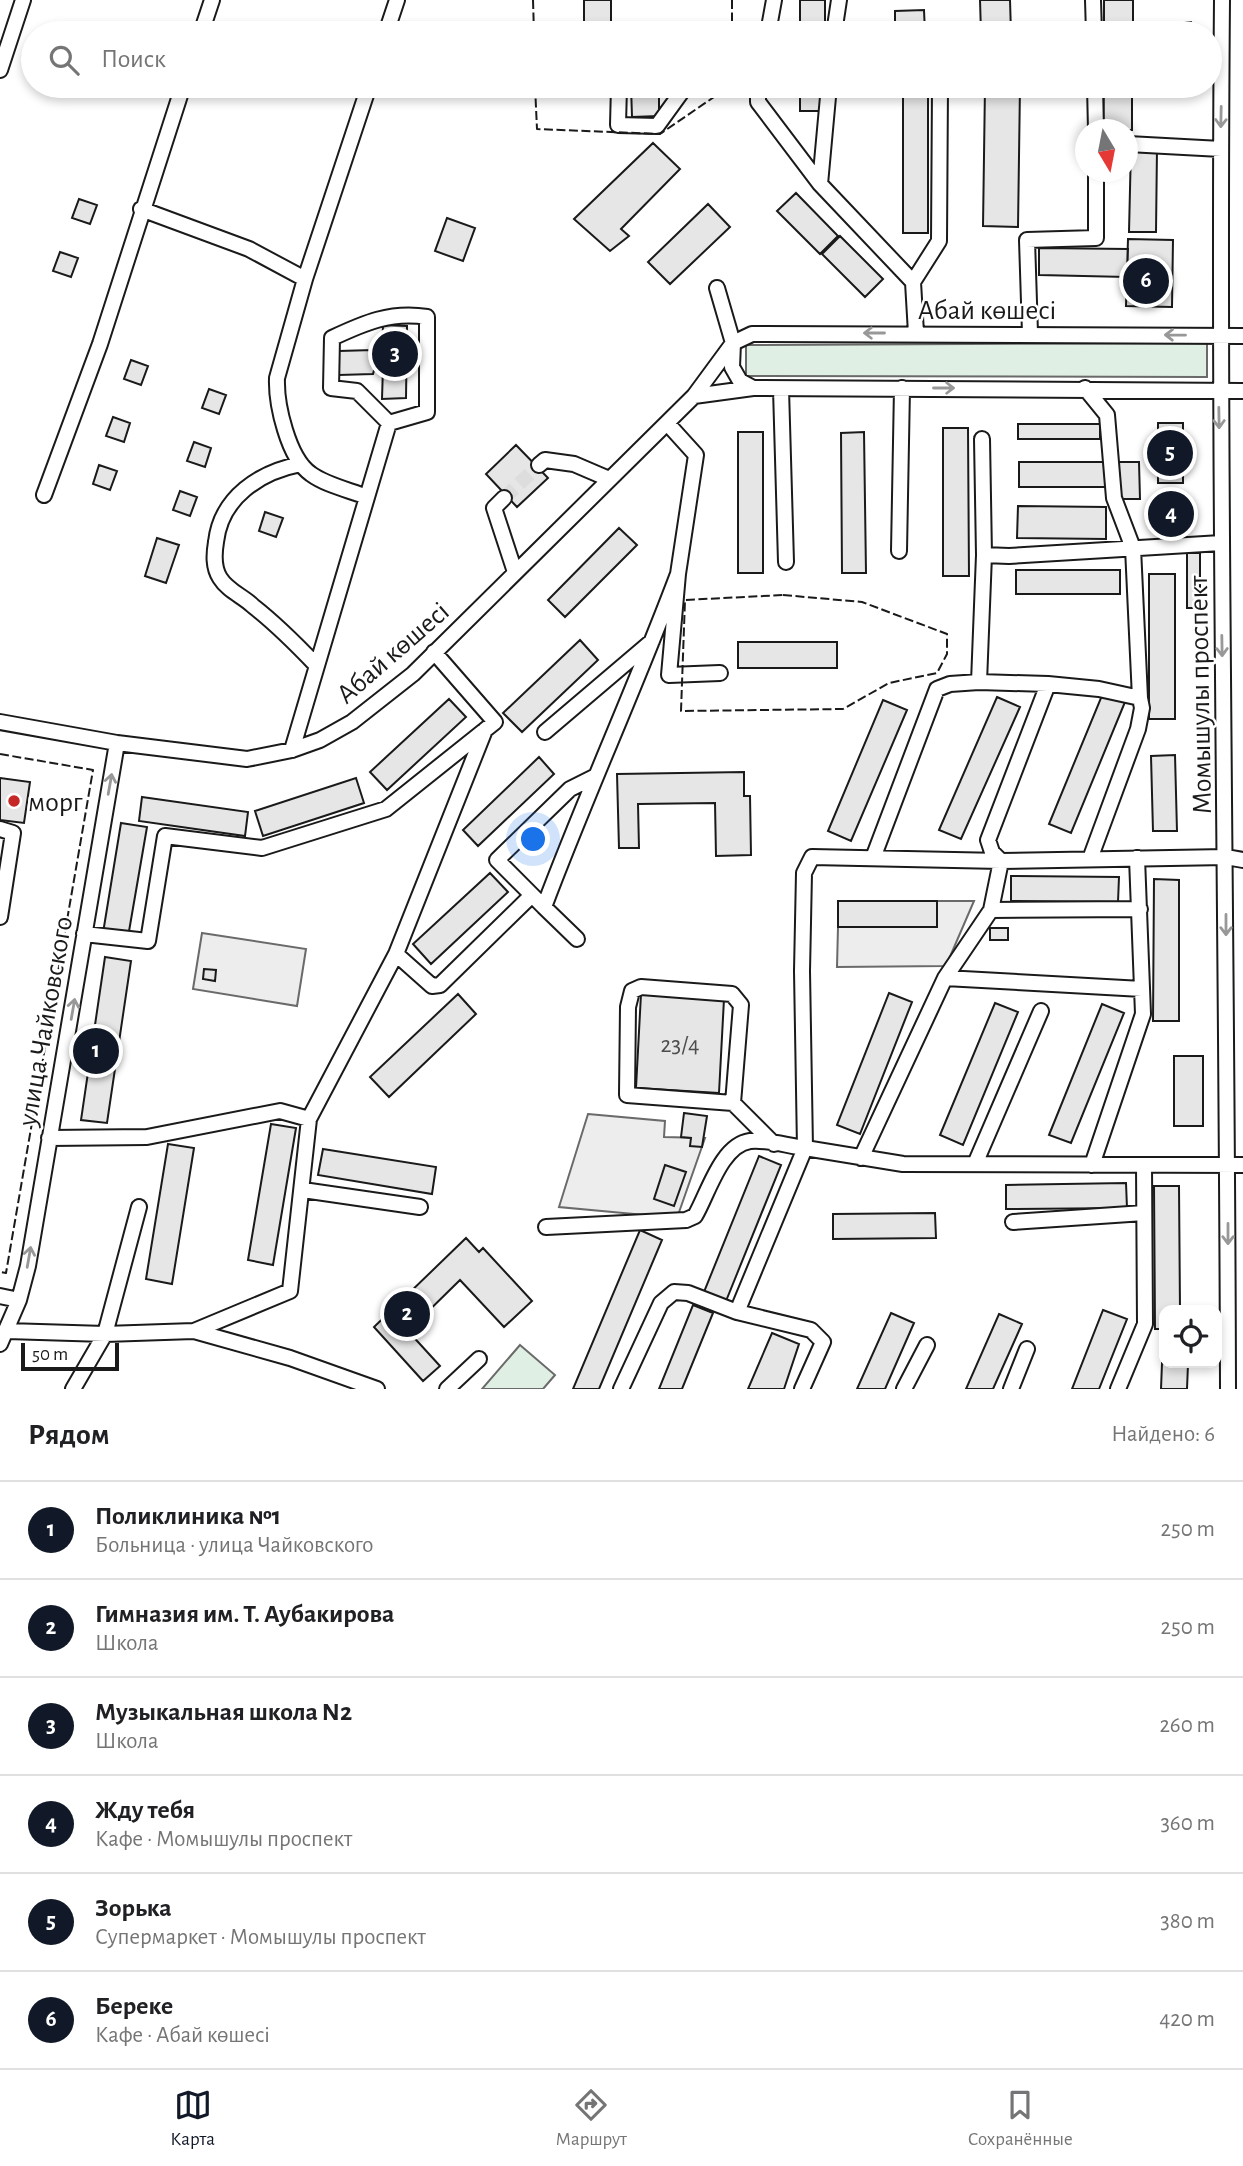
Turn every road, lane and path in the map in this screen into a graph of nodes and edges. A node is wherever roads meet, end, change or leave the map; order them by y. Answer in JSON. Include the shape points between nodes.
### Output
{"nodes":[{"id":1,"x":23,"y":0,"type":"edge"},
{"id":2,"x":212,"y":0,"type":"edge"},
{"id":3,"x":397,"y":0,"type":"edge"},
{"id":4,"x":774,"y":0,"type":"edge"},
{"id":5,"x":839,"y":0,"type":"edge"},
{"id":6,"x":1093,"y":0,"type":"edge"},
{"id":7,"x":1222,"y":0,"type":"edge"},
{"id":8,"x":205,"y":21,"type":"edge"},
{"id":9,"x":390,"y":21,"type":"edge"},
{"id":10,"x":770,"y":21,"type":"edge"},
{"id":11,"x":836,"y":21,"type":"edge"},
{"id":12,"x":1094,"y":21,"type":"edge"},
{"id":13,"x":1222,"y":21,"type":"edge"},
{"id":14,"x":0,"y":70,"type":"edge"},
{"id":15,"x":179,"y":98,"type":"edge"},
{"id":16,"x":365,"y":98,"type":"edge"},
{"id":17,"x":619,"y":98,"type":"edge"},
{"id":18,"x":677,"y":98,"type":"edge"},
{"id":19,"x":758,"y":98,"type":"edge"},
{"id":20,"x":828,"y":98,"type":"edge"},
{"id":21,"x":940,"y":98,"type":"edge"},
{"id":22,"x":1095,"y":98,"type":"edge"},
{"id":23,"x":1221,"y":98,"type":"edge"},
{"id":24,"x":1096,"y":119,"type":"edge"},
{"id":25,"x":1138,"y":145,"type":"edge"},
{"id":26,"x":1221,"y":149,"type":"junction"},
{"id":27,"x":1096,"y":182,"type":"edge"},
{"id":28,"x":820,"y":184,"type":"junction"},
{"id":29,"x":141,"y":209,"type":"junction"},
{"id":30,"x":305,"y":279,"type":"junction"},
{"id":31,"x":913,"y":282,"type":"junction"},
{"id":32,"x":718,"y":288,"type":"dead end"},
{"id":33,"x":916,"y":333,"type":"junction"},
{"id":34,"x":1030,"y":333,"type":"junction"},
{"id":35,"x":1220,"y":336,"type":"junction"},
{"id":36,"x":1243,"y":336,"type":"edge"},
{"id":37,"x":733,"y":343,"type":"junction"},
{"id":38,"x":753,"y":388,"type":"junction"},
{"id":39,"x":902,"y":388,"type":"junction"},
{"id":40,"x":1085,"y":388,"type":"junction"},
{"id":41,"x":781,"y":389,"type":"junction"},
{"id":42,"x":1219,"y":391,"type":"junction"},
{"id":43,"x":1243,"y":391,"type":"edge"},
{"id":44,"x":694,"y":396,"type":"junction"},
{"id":45,"x":389,"y":423,"type":"junction"},
{"id":46,"x":667,"y":423,"type":"junction"},
{"id":47,"x":982,"y":439,"type":"dead end"},
{"id":48,"x":301,"y":464,"type":"junction"},
{"id":49,"x":539,"y":465,"type":"tunnel mouth"},
{"id":50,"x":609,"y":479,"type":"junction"},
{"id":51,"x":44,"y":495,"type":"dead end"},
{"id":52,"x":367,"y":498,"type":"junction"},
{"id":53,"x":504,"y":498,"type":"tunnel mouth"},
{"id":54,"x":1221,"y":543,"type":"junction"},
{"id":55,"x":1132,"y":548,"type":"junction"},
{"id":56,"x":899,"y":551,"type":"dead end"},
{"id":57,"x":984,"y":555,"type":"junction"},
{"id":58,"x":786,"y":562,"type":"dead end"},
{"id":59,"x":515,"y":572,"type":"junction"},
{"id":60,"x":678,"y":574,"type":"junction"},
{"id":61,"x":656,"y":637,"type":"junction"},
{"id":62,"x":434,"y":652,"type":"junction"},
{"id":63,"x":316,"y":665,"type":"junction"},
{"id":64,"x":720,"y":673,"type":"dead end"},
{"id":65,"x":979,"y":682,"type":"junction"},
{"id":66,"x":1048,"y":684,"type":"junction"},
{"id":67,"x":1140,"y":698,"type":"junction"},
{"id":68,"x":0,"y":722,"type":"edge"},
{"id":69,"x":485,"y":730,"type":"junction"},
{"id":70,"x":545,"y":732,"type":"dead end"},
{"id":71,"x":117,"y":743,"type":"junction"},
{"id":72,"x":292,"y":750,"type":"junction"},
{"id":73,"x":594,"y":777,"type":"junction"},
{"id":74,"x":0,"y":829,"type":"edge"},
{"id":75,"x":1226,"y":857,"type":"junction"},
{"id":76,"x":873,"y":858,"type":"junction"},
{"id":77,"x":1137,"y":858,"type":"junction"},
{"id":78,"x":1090,"y":859,"type":"junction"},
{"id":79,"x":1243,"y":860,"type":"edge"},
{"id":80,"x":1001,"y":861,"type":"junction"},
{"id":81,"x":531,"y":895,"type":"junction"},
{"id":82,"x":544,"y":907,"type":"junction"},
{"id":83,"x":1140,"y":909,"type":"junction"},
{"id":84,"x":991,"y":910,"type":"junction"},
{"id":85,"x":0,"y":917,"type":"edge"},
{"id":86,"x":84,"y":934,"type":"junction"},
{"id":87,"x":577,"y":939,"type":"dead end"},
{"id":88,"x":397,"y":954,"type":"junction"},
{"id":89,"x":945,"y":978,"type":"junction"},
{"id":90,"x":1142,"y":989,"type":"junction"},
{"id":91,"x":1041,"y":1011,"type":"dead end"},
{"id":92,"x":733,"y":1102,"type":"junction"},
{"id":93,"x":309,"y":1119,"type":"junction"},
{"id":94,"x":49,"y":1138,"type":"junction"},
{"id":95,"x":774,"y":1144,"type":"junction"},
{"id":96,"x":805,"y":1148,"type":"junction"},
{"id":97,"x":861,"y":1158,"type":"junction"},
{"id":98,"x":975,"y":1164,"type":"junction"},
{"id":99,"x":1092,"y":1165,"type":"junction"},
{"id":100,"x":1144,"y":1165,"type":"junction"},
{"id":101,"x":1228,"y":1166,"type":"junction"},
{"id":102,"x":1243,"y":1166,"type":"edge"},
{"id":103,"x":303,"y":1190,"type":"junction"},
{"id":104,"x":139,"y":1207,"type":"dead end"},
{"id":105,"x":419,"y":1207,"type":"dead end"},
{"id":106,"x":1144,"y":1213,"type":"junction"},
{"id":107,"x":1013,"y":1222,"type":"dead end"},
{"id":108,"x":546,"y":1227,"type":"dead end"},
{"id":109,"x":0,"y":1296,"type":"edge"},
{"id":110,"x":19,"y":1300,"type":"junction"},
{"id":111,"x":737,"y":1312,"type":"junction"},
{"id":112,"x":194,"y":1331,"type":"junction"},
{"id":113,"x":105,"y":1334,"type":"junction"},
{"id":114,"x":3,"y":1338,"type":"edge"},
{"id":115,"x":927,"y":1345,"type":"dead end"},
{"id":116,"x":1027,"y":1349,"type":"dead end"},
{"id":117,"x":479,"y":1359,"type":"dead end"},
{"id":118,"x":73,"y":1389,"type":"edge"},
{"id":119,"x":377,"y":1389,"type":"edge"},
{"id":120,"x":447,"y":1389,"type":"edge"},
{"id":121,"x":621,"y":1389,"type":"edge"},
{"id":122,"x":803,"y":1389,"type":"edge"},
{"id":123,"x":904,"y":1389,"type":"edge"},
{"id":124,"x":1011,"y":1389,"type":"edge"},
{"id":125,"x":1118,"y":1389,"type":"edge"},
{"id":126,"x":1228,"y":1389,"type":"edge"}],
"edges":[{"from":1,"to":14,"type":"street"},
{"from":2,"to":8,"type":"street"},
{"from":3,"to":9,"type":"street"},
{"from":4,"to":10,"type":"street"},
{"from":5,"to":11,"type":"street"},
{"from":6,"to":12,"type":"street"},
{"from":7,"to":13,"type":"street","name":"Момышулы проспект","one_way":true},
{"from":15,"to":29,"type":"street"},
{"from":16,"to":30,"type":"street"},
{"from":17,"to":18,"type":"street","via":[[618,125],[657,126]]},
{"from":19,"to":28,"type":"street"},
{"from":20,"to":28,"type":"street"},
{"from":21,"to":31,"type":"street","via":[[939,241]]},
{"from":22,"to":24,"type":"street"},
{"from":23,"to":26,"type":"street","name":"Момышулы проспект","one_way":true},
{"from":25,"to":26,"type":"street"},
{"from":26,"to":35,"type":"street","name":"Момышулы проспект"},
{"from":27,"to":34,"type":"street","via":[[1096,238],[1027,240]]},
{"from":28,"to":31,"type":"street"},
{"from":29,"to":30,"type":"street","via":[[248,249]]},
{"from":29,"to":51,"type":"street","via":[[100,344]]},
{"from":30,"to":48,"type":"street","via":[[277,378],[288,437]]},
{"from":31,"to":33,"type":"street"},
{"from":32,"to":37,"type":"street"},
{"from":33,"to":34,"type":"street","name":"Абай көшесі"},
{"from":33,"to":37,"type":"street","name":"Абай көшесі","one_way":true,"via":[[752,334]]},
{"from":35,"to":34,"type":"street","name":"Абай көшесі","one_way":true},
{"from":35,"to":36,"type":"street","name":"Абай көшесі"},
{"from":35,"to":42,"type":"street","name":"Момышулы проспект"},
{"from":37,"to":38,"type":"street","via":[[732,367],[740,381]]},
{"from":37,"to":44,"type":"street","name":"Абай көшесі"},
{"from":38,"to":41,"type":"street"},
{"from":38,"to":44,"type":"street"},
{"from":39,"to":40,"type":"street","one_way":true},
{"from":39,"to":41,"type":"street"},
{"from":39,"to":56,"type":"street"},
{"from":40,"to":42,"type":"street"},
{"from":40,"to":55,"type":"street","via":[[1107,415],[1114,498]]},
{"from":41,"to":58,"type":"street"},
{"from":42,"to":43,"type":"street"},
{"from":42,"to":54,"type":"street","name":"Момышулы проспект","one_way":true},
{"from":44,"to":46,"type":"street","name":"Абай көшесі"},
{"from":45,"to":45,"type":"street","via":[[357,391],[331,388],[332,338],[377,318],[427,317],[427,412]]},
{"from":45,"to":52,"type":"street"},
{"from":46,"to":50,"type":"street","name":"Абай көшесі"},
{"from":46,"to":60,"type":"street","via":[[696,455]]},
{"from":47,"to":57,"type":"street"},
{"from":48,"to":52,"type":"street","via":[[310,474]]},
{"from":48,"to":63,"type":"street","via":[[266,474],[234,498],[217,531],[214,554],[220,578],[230,589],[284,631]]},
{"from":49,"to":50,"type":"street","via":[[545,460],[574,464]]},
{"from":50,"to":59,"type":"street","name":"Абай көшесі"},
{"from":52,"to":63,"type":"street"},
{"from":53,"to":59,"type":"street","via":[[494,508]]},
{"from":54,"to":55,"type":"street"},
{"from":54,"to":75,"type":"street","name":"Момышулы проспект","one_way":true},
{"from":55,"to":57,"type":"street"},
{"from":55,"to":67,"type":"street"},
{"from":57,"to":65,"type":"street"},
{"from":59,"to":62,"type":"street","name":"Абай көшесі"},
{"from":60,"to":61,"type":"street"},
{"from":60,"to":64,"type":"street","via":[[669,675]]},
{"from":61,"to":70,"type":"street"},
{"from":61,"to":73,"type":"street"},
{"from":62,"to":69,"type":"street","via":[[495,722]]},
{"from":62,"to":72,"type":"street","name":"Абай көшесі","via":[[352,722]]},
{"from":63,"to":72,"type":"street"},
{"from":65,"to":66,"type":"street"},
{"from":65,"to":76,"type":"street","via":[[937,689]]},
{"from":66,"to":67,"type":"street"},
{"from":66,"to":80,"type":"street","via":[[988,840]]},
{"from":67,"to":78,"type":"street","via":[[1138,729]]},
{"from":68,"to":71,"type":"street","name":"Абай көшесі"},
{"from":69,"to":86,"type":"street","via":[[386,809],[262,848],[165,836],[148,941]]},
{"from":69,"to":88,"type":"street"},
{"from":71,"to":72,"type":"street","name":"Абай көшесі","via":[[247,759]]},
{"from":86,"to":71,"type":"street","name":"улица Чайковского","one_way":true},
{"from":73,"to":81,"type":"street","via":[[570,789],[497,860]]},
{"from":73,"to":82,"type":"street"},
{"from":74,"to":85,"type":"street","via":[[13,834]]},
{"from":75,"to":77,"type":"street"},
{"from":75,"to":79,"type":"street"},
{"from":75,"to":101,"type":"street","name":"Момышулы проспект","one_way":true},
{"from":76,"to":80,"type":"street"},
{"from":76,"to":96,"type":"street","via":[[813,857],[804,873]]},
{"from":77,"to":78,"type":"street"},
{"from":77,"to":83,"type":"street"},
{"from":78,"to":80,"type":"street"},
{"from":80,"to":84,"type":"street"},
{"from":81,"to":82,"type":"street"},
{"from":81,"to":88,"type":"street","via":[[440,985],[432,986]]},
{"from":82,"to":87,"type":"street"},
{"from":83,"to":84,"type":"street"},
{"from":83,"to":90,"type":"street"},
{"from":84,"to":89,"type":"street"},
{"from":94,"to":86,"type":"street","name":"улица Чайковского","one_way":true},
{"from":88,"to":93,"type":"street"},
{"from":89,"to":90,"type":"street"},
{"from":89,"to":97,"type":"street"},
{"from":90,"to":99,"type":"street","via":[[1143,1014]]},
{"from":91,"to":98,"type":"street"},
{"from":92,"to":92,"type":"street","via":[[738,997],[641,987],[632,991],[627,1095]]},
{"from":92,"to":95,"type":"street"},
{"from":93,"to":94,"type":"street","via":[[280,1111],[147,1137]]},
{"from":93,"to":103,"type":"street"},
{"from":110,"to":94,"type":"street","name":"улица Чайковского","one_way":true},
{"from":95,"to":96,"type":"street"},
{"from":95,"to":108,"type":"street","via":[[750,1141],[737,1146],[728,1154],[695,1216],[686,1220]]},
{"from":96,"to":97,"type":"street"},
{"from":96,"to":111,"type":"street"},
{"from":97,"to":98,"type":"street","via":[[903,1164]]},
{"from":98,"to":99,"type":"street"},
{"from":99,"to":100,"type":"street"},
{"from":100,"to":101,"type":"street"},
{"from":100,"to":106,"type":"street"},
{"from":101,"to":102,"type":"street"},
{"from":101,"to":126,"type":"street","name":"Момышулы проспект","one_way":true},
{"from":103,"to":105,"type":"street"},
{"from":103,"to":112,"type":"street","via":[[290,1291]]},
{"from":104,"to":113,"type":"street"},
{"from":106,"to":107,"type":"street"},
{"from":106,"to":125,"type":"street","via":[[1145,1324]]},
{"from":109,"to":110,"type":"street"},
{"from":110,"to":114,"type":"street","name":"улица Чайковского"},
{"from":111,"to":121,"type":"street","via":[[674,1292],[661,1303]]},
{"from":111,"to":122,"type":"street","via":[[811,1330],[823,1342]]},
{"from":112,"to":113,"type":"street"},
{"from":112,"to":119,"type":"street"},
{"from":113,"to":114,"type":"street"},
{"from":113,"to":118,"type":"street"},
{"from":115,"to":123,"type":"street"},
{"from":116,"to":124,"type":"street"},
{"from":117,"to":120,"type":"street"}]}
